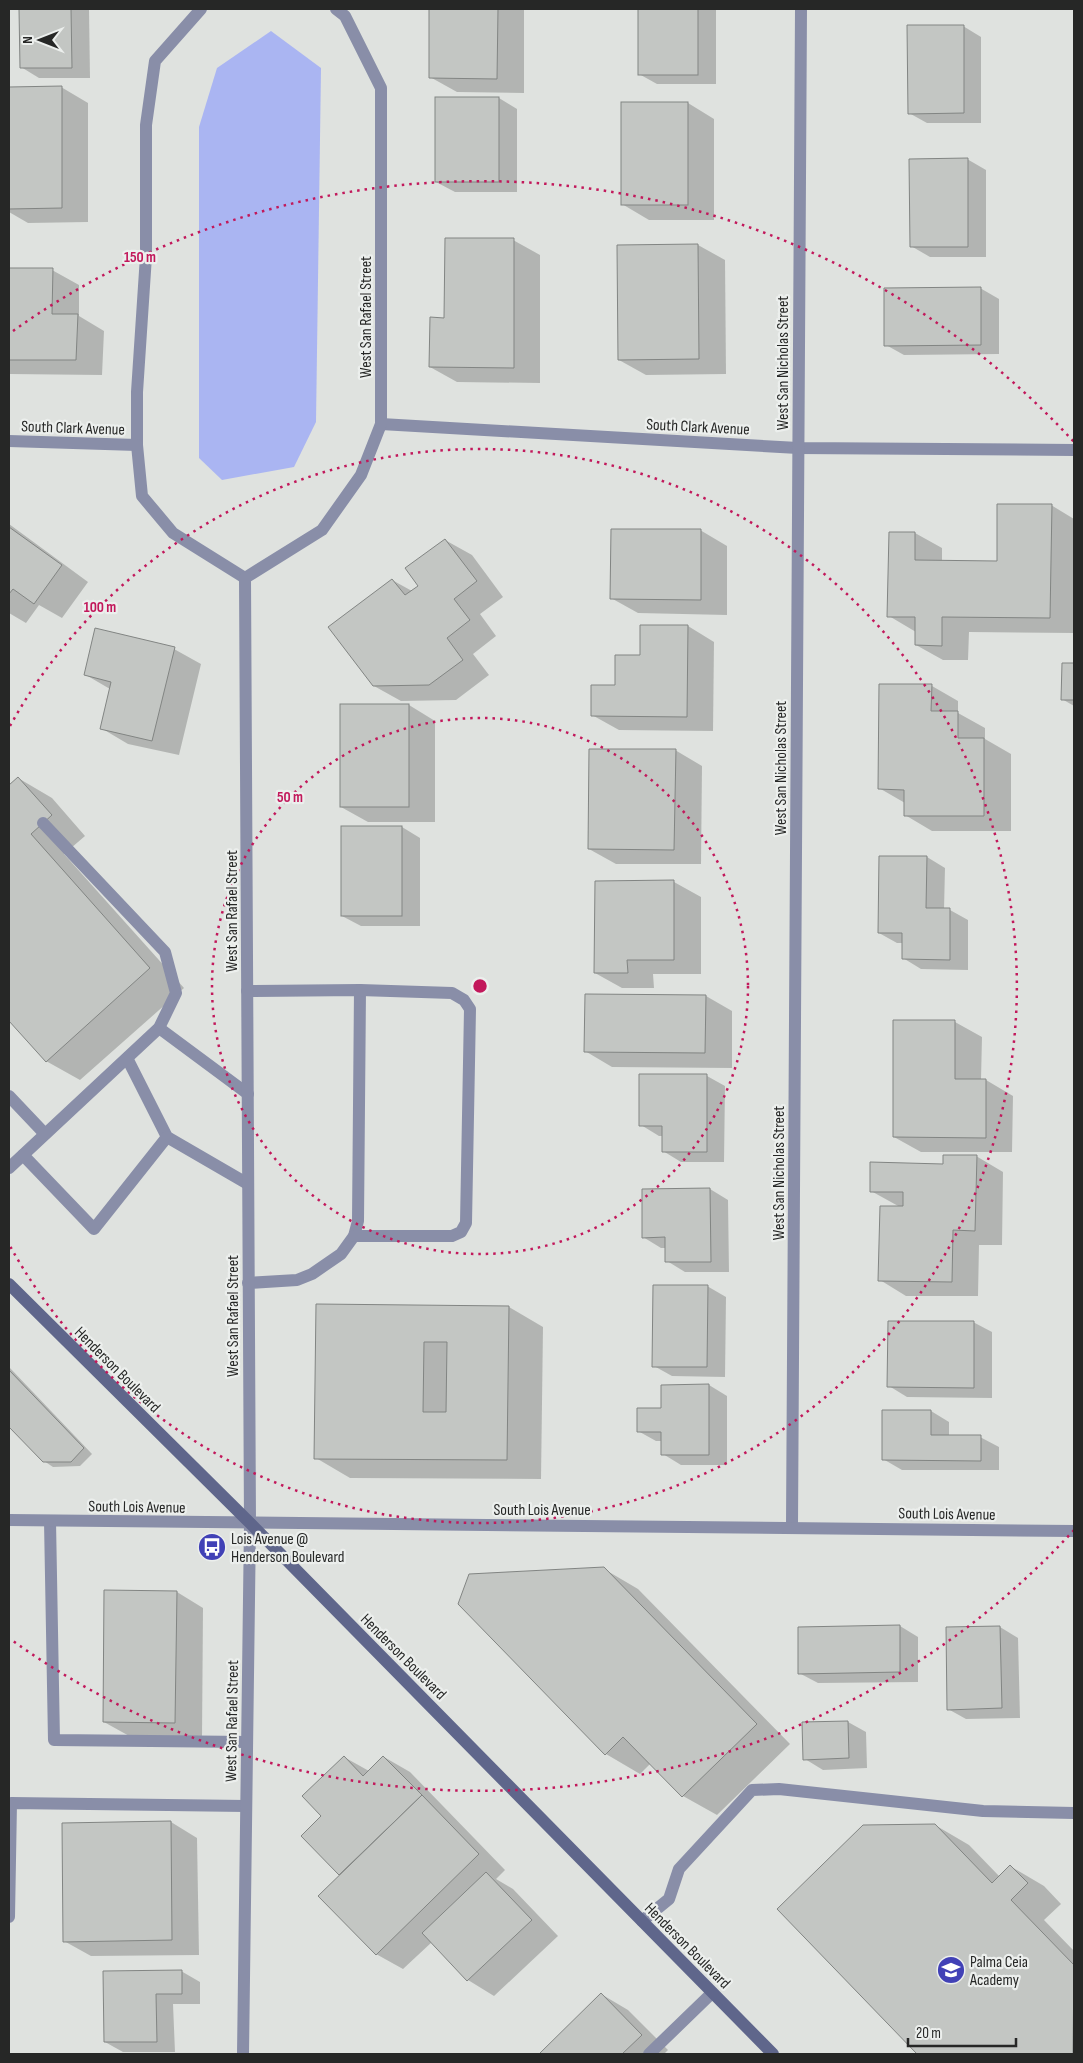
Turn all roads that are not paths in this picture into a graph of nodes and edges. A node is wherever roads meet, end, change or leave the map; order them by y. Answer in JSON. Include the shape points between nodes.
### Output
{"nodes":[{"id":1,"x":201,"y":9,"type":"edge"},
{"id":2,"x":336,"y":9,"type":"edge"},
{"id":3,"x":801,"y":9,"type":"edge"},
{"id":4,"x":381,"y":424,"type":"junction"},
{"id":5,"x":9,"y":441,"type":"edge"},
{"id":6,"x":137,"y":445,"type":"junction"},
{"id":7,"x":798,"y":448,"type":"junction"},
{"id":8,"x":1074,"y":450,"type":"edge"},
{"id":9,"x":245,"y":578,"type":"junction"},
{"id":10,"x":42,"y":823,"type":"dead end"},
{"id":11,"x":360,"y":990,"type":"junction"},
{"id":12,"x":247,"y":991,"type":"junction"},
{"id":13,"x":159,"y":1028,"type":"junction"},
{"id":14,"x":127,"y":1058,"type":"junction"},
{"id":15,"x":248,"y":1094,"type":"junction"},
{"id":16,"x":9,"y":1096,"type":"edge"},
{"id":17,"x":45,"y":1134,"type":"junction"},
{"id":18,"x":167,"y":1137,"type":"junction"},
{"id":19,"x":23,"y":1155,"type":"junction"},
{"id":20,"x":9,"y":1168,"type":"edge"},
{"id":21,"x":248,"y":1184,"type":"junction"},
{"id":22,"x":354,"y":1236,"type":"junction"},
{"id":23,"x":248,"y":1283,"type":"junction"},
{"id":24,"x":9,"y":1284,"type":"edge"},
{"id":25,"x":9,"y":1520,"type":"edge"},
{"id":26,"x":50,"y":1521,"type":"junction"},
{"id":27,"x":250,"y":1523,"type":"junction"},
{"id":28,"x":792,"y":1527,"type":"junction"},
{"id":29,"x":1074,"y":1531,"type":"edge"},
{"id":30,"x":247,"y":1742,"type":"junction"},
{"id":31,"x":246,"y":1806,"type":"junction"},
{"id":32,"x":1074,"y":1812,"type":"edge"},
{"id":33,"x":9,"y":1917,"type":"edge"},
{"id":34,"x":642,"y":1922,"type":"junction"},
{"id":35,"x":712,"y":1993,"type":"junction"},
{"id":36,"x":243,"y":2054,"type":"edge"},
{"id":37,"x":649,"y":2054,"type":"edge"},
{"id":38,"x":773,"y":2054,"type":"edge"}],
"edges":[{"from":1,"to":6,"type":"street","via":[[155,61],[146,125],[146,256],[137,392]]},
{"from":2,"to":4,"type":"street","name":"West San Rafael Street","via":[[345,16],[381,88]]},
{"from":3,"to":7,"type":"street","name":"West San Nicholas Street"},
{"from":4,"to":7,"type":"street","name":"South Clark Avenue"},
{"from":4,"to":9,"type":"street","name":"West San Rafael Street","via":[[362,475],[322,530]]},
{"from":5,"to":6,"type":"street","name":"South Clark Avenue"},
{"from":6,"to":9,"type":"street","via":[[142,496],[174,533]]},
{"from":7,"to":8,"type":"street","name":"South Clark Avenue"},
{"from":7,"to":28,"type":"street","name":"West San Nicholas Street"},
{"from":9,"to":12,"type":"street","name":"West San Rafael Street"},
{"from":10,"to":13,"type":"street","via":[[165,952],[176,993]]},
{"from":11,"to":12,"type":"street"},
{"from":11,"to":22,"type":"street","via":[[358,1221]]},
{"from":11,"to":22,"type":"street","via":[[452,993],[464,1000],[470,1009],[466,1223],[461,1232],[452,1236]]},
{"from":12,"to":15,"type":"street","name":"West San Rafael Street"},
{"from":13,"to":14,"type":"street"},
{"from":13,"to":15,"type":"street"},
{"from":14,"to":17,"type":"street"},
{"from":14,"to":18,"type":"street"},
{"from":15,"to":21,"type":"street","name":"West San Rafael Street"},
{"from":16,"to":17,"type":"street"},
{"from":17,"to":19,"type":"street"},
{"from":18,"to":19,"type":"street","via":[[94,1229]]},
{"from":18,"to":21,"type":"street"},
{"from":19,"to":20,"type":"street"},
{"from":21,"to":23,"type":"street","name":"West San Rafael Street"},
{"from":22,"to":23,"type":"street","via":[[341,1254],[312,1274],[297,1280]]},
{"from":23,"to":27,"type":"street","name":"West San Rafael Street"},
{"from":24,"to":27,"type":"main road","name":"Henderson Boulevard"},
{"from":25,"to":26,"type":"street","name":"South Lois Avenue"},
{"from":26,"to":27,"type":"street","name":"South Lois Avenue"},
{"from":26,"to":30,"type":"street","via":[[54,1740]]},
{"from":27,"to":28,"type":"street","name":"South Lois Avenue"},
{"from":27,"to":30,"type":"street","name":"West San Rafael Street"},
{"from":27,"to":34,"type":"main road","name":"Henderson Boulevard"},
{"from":28,"to":29,"type":"street","name":"South Lois Avenue"},
{"from":30,"to":31,"type":"street","name":"West San Rafael Street"},
{"from":31,"to":33,"type":"street","via":[[11,1802]]},
{"from":31,"to":36,"type":"street","name":"West San Rafael Street"},
{"from":32,"to":34,"type":"street","via":[[983,1811],[778,1789],[752,1790],[679,1869],[669,1899]]},
{"from":34,"to":35,"type":"main road","name":"Henderson Boulevard"},
{"from":35,"to":37,"type":"street"},
{"from":35,"to":38,"type":"main road","name":"Henderson Boulevard"}]}
